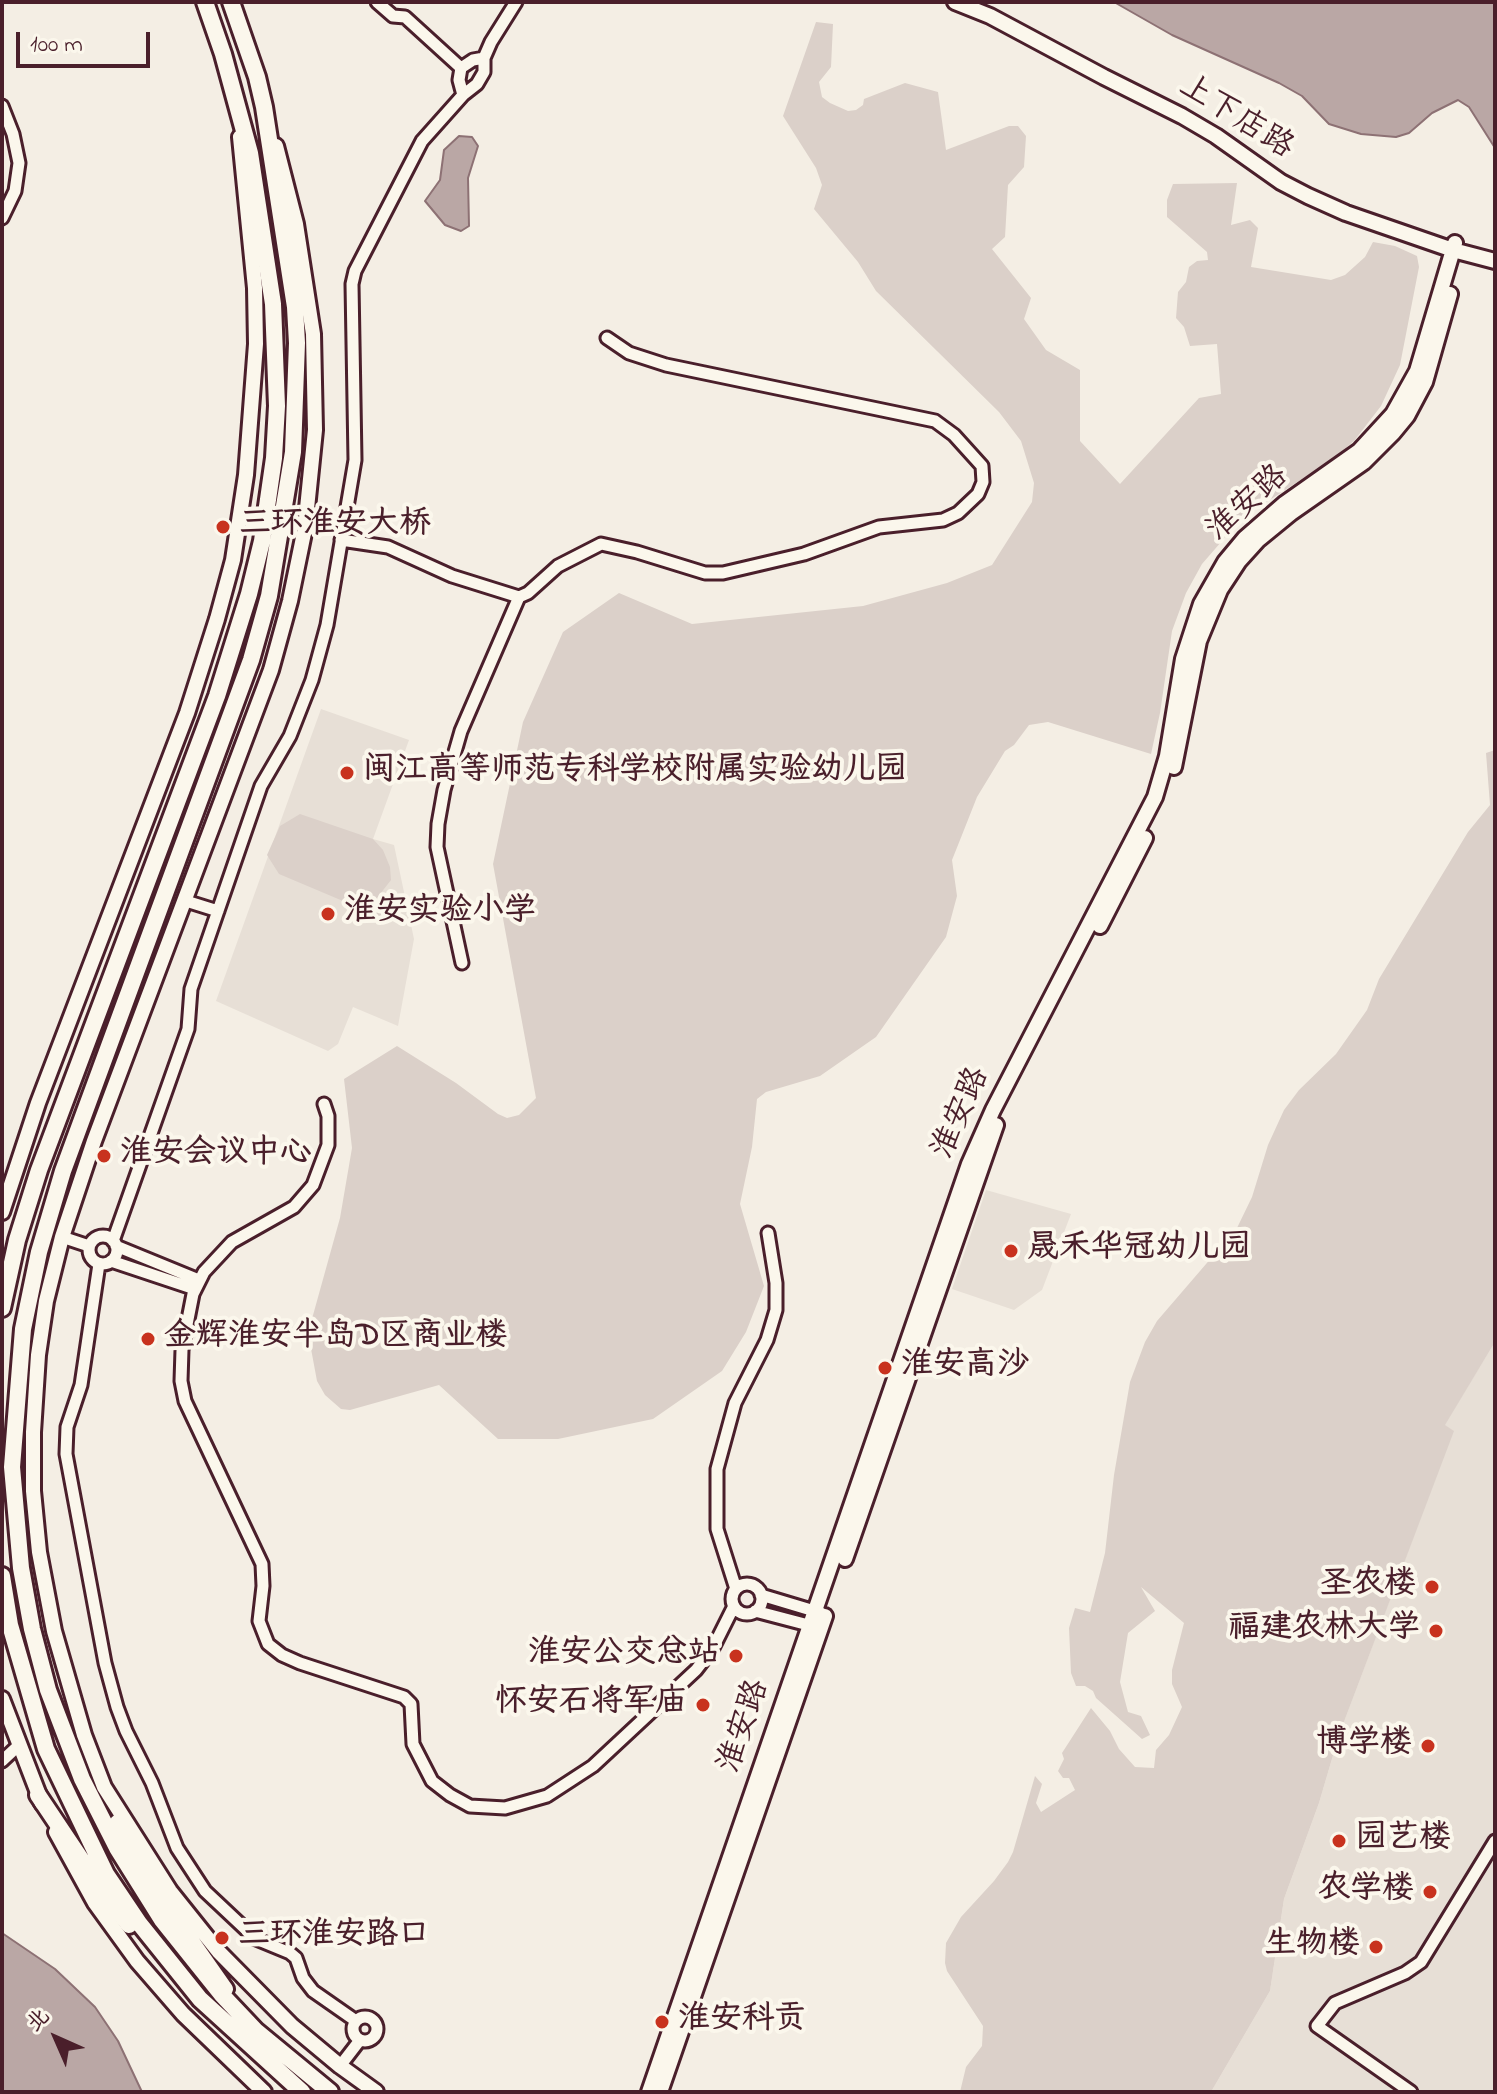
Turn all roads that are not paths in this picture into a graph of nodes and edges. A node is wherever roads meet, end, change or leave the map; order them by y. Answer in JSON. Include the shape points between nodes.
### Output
{"nodes":[{"id":1,"x":205,"y":2,"type":"edge"},
{"id":2,"x":231,"y":2,"type":"edge"},
{"id":3,"x":377,"y":2,"type":"edge"},
{"id":4,"x":516,"y":2,"type":"edge"},
{"id":5,"x":955,"y":2,"type":"edge"},
{"id":6,"x":972,"y":2,"type":"edge"},
{"id":7,"x":484,"y":58,"type":"junction"},
{"id":8,"x":461,"y":68,"type":"junction"},
{"id":9,"x":463,"y":95,"type":"junction"},
{"id":10,"x":236,"y":101,"type":"junction"},
{"id":11,"x":2,"y":106,"type":"edge"},
{"id":12,"x":264,"y":107,"type":"junction"},
{"id":13,"x":2,"y":218,"type":"edge"},
{"id":14,"x":1459,"y":247,"type":"junction"},
{"id":15,"x":1495,"y":254,"type":"edge"},
{"id":16,"x":1495,"y":261,"type":"edge"},
{"id":17,"x":607,"y":338,"type":"dead end"},
{"id":18,"x":341,"y":540,"type":"junction"},
{"id":19,"x":519,"y":597,"type":"junction"},
{"id":20,"x":186,"y":901,"type":"junction"},
{"id":21,"x":218,"y":911,"type":"junction"},
{"id":22,"x":462,"y":963,"type":"dead end"},
{"id":23,"x":324,"y":1104,"type":"dead end"},
{"id":24,"x":2,"y":1212,"type":"edge"},
{"id":25,"x":2,"y":1219,"type":"edge"},
{"id":26,"x":17,"y":1223,"type":"tunnel mouth"},
{"id":27,"x":768,"y":1233,"type":"dead end"},
{"id":28,"x":58,"y":1236,"type":"junction"},
{"id":29,"x":114,"y":1244,"type":"junction"},
{"id":30,"x":89,"y":1246,"type":"junction"},
{"id":31,"x":105,"y":1263,"type":"junction"},
{"id":32,"x":197,"y":1284,"type":"junction"},
{"id":33,"x":2,"y":1308,"type":"edge"},
{"id":34,"x":2,"y":1576,"type":"edge"},
{"id":35,"x":736,"y":1589,"type":"junction"},
{"id":36,"x":761,"y":1595,"type":"junction"},
{"id":37,"x":734,"y":1606,"type":"junction"},
{"id":38,"x":755,"y":1611,"type":"junction"},
{"id":39,"x":818,"y":1620,"type":"junction"},
{"id":40,"x":2,"y":1699,"type":"edge"},
{"id":41,"x":18,"y":1746,"type":"junction"},
{"id":42,"x":2,"y":1761,"type":"edge"},
{"id":43,"x":104,"y":1787,"type":"junction"},
{"id":44,"x":38,"y":1795,"type":"junction"},
{"id":45,"x":1495,"y":1841,"type":"edge"},
{"id":46,"x":200,"y":1999,"type":"junction"},
{"id":47,"x":356,"y":2021,"type":"junction"},
{"id":48,"x":256,"y":2031,"type":"junction"},
{"id":49,"x":360,"y":2040,"type":"junction"},
{"id":50,"x":340,"y":2066,"type":"junction"},
{"id":51,"x":264,"y":2092,"type":"edge"},
{"id":52,"x":302,"y":2092,"type":"edge"},
{"id":53,"x":330,"y":2092,"type":"edge"},
{"id":54,"x":376,"y":2092,"type":"edge"},
{"id":55,"x":649,"y":2092,"type":"edge"},
{"id":56,"x":660,"y":2092,"type":"edge"},
{"id":57,"x":1411,"y":2092,"type":"edge"}],
"edges":[{"from":1,"to":10,"type":"highway"},
{"from":2,"to":12,"type":"highway"},
{"from":3,"to":8,"type":"street","via":[[393,16],[405,17]]},
{"from":4,"to":7,"type":"street"},
{"from":5,"to":14,"type":"main road","name":"上下店路","via":[[1182,116],[1308,196]]},
{"from":6,"to":14,"type":"main road","name":"上下店路","via":[[1213,124],[1290,181]]},
{"from":7,"to":8,"type":"street"},
{"from":7,"to":9,"type":"street","via":[[481,77]]},
{"from":8,"to":9,"type":"street"},
{"from":9,"to":18,"type":"street","via":[[422,141],[355,271],[356,449]]},
{"from":10,"to":24,"type":"main road","via":[[256,321],[246,475],[233,560],[187,713],[38,1103]]},
{"from":10,"to":33,"type":"highway","via":[[250,153],[273,304],[277,406],[262,541],[217,696],[39,1170]]},
{"from":11,"to":13,"type":"street","via":[[19,163],[15,191]]},
{"from":12,"to":20,"type":"main road","via":[[287,184],[309,300],[316,376],[314,453],[284,626]]},
{"from":12,"to":48,"type":"highway","via":[[297,343],[293,452],[269,596],[251,660],[43,1238],[23,1329],[12,1467],[32,1629],[77,1767],[117,1848],[162,1920]]},
{"from":14,"to":15,"type":"main road","name":"上下店路"},
{"from":14,"to":16,"type":"main road","name":"上下店路"},
{"from":14,"to":39,"type":"main road","name":"淮安路","via":[[1417,371],[1393,414],[1359,451],[1245,538],[1201,604],[1183,659],[1155,797],[969,1164]]},
{"from":17,"to":19,"type":"street","via":[[629,353],[666,365],[935,421],[982,466],[983,482],[978,494],[943,520],[879,527],[804,554],[723,573],[705,573],[601,544],[558,566]]},
{"from":18,"to":19,"type":"street","via":[[388,547],[452,576]]},
{"from":18,"to":21,"type":"street","via":[[312,680],[290,736],[261,786]]},
{"from":19,"to":22,"type":"street","via":[[461,731],[438,824],[437,847]]},
{"from":20,"to":21,"type":"street"},
{"from":20,"to":28,"type":"main road"},
{"from":21,"to":29,"type":"street","via":[[191,989],[188,1029]]},
{"from":23,"to":32,"type":"street","via":[[328,1145],[313,1185],[294,1207],[232,1242]]},
{"from":25,"to":26,"type":"main road"},
{"from":27,"to":35,"type":"street","via":[[776,1310],[735,1403],[717,1469],[717,1529]]},
{"from":28,"to":30,"type":"street"},
{"from":28,"to":43,"type":"main road","via":[[38,1355],[35,1512],[54,1631]]},
{"from":29,"to":30,"type":"street","via":[[99,1237]]},
{"from":29,"to":31,"type":"street","via":[[116,1254]]},
{"from":29,"to":32,"type":"street"},
{"from":30,"to":31,"type":"street","via":[[92,1259]]},
{"from":31,"to":32,"type":"street"},
{"from":31,"to":47,"type":"street","via":[[81,1385],[67,1427],[66,1454],[117,1707],[177,1848],[205,1891],[256,1939],[296,1958],[313,1991]]},
{"from":32,"to":37,"type":"street","via":[[185,1327],[182,1392],[262,1564],[259,1621],[265,1639],[300,1663],[407,1699],[413,1744],[432,1781],[450,1795],[470,1806],[505,1808],[570,1784],[696,1670]]},
{"from":34,"to":46,"type":"highway","via":[[10,1625],[46,1749],[106,1874]]},
{"from":35,"to":36,"type":"street","via":[[750,1584]]},
{"from":35,"to":37,"type":"street"},
{"from":36,"to":38,"type":"street"},
{"from":36,"to":39,"type":"street"},
{"from":37,"to":38,"type":"street","via":[[741,1613]]},
{"from":38,"to":39,"type":"street"},
{"from":39,"to":55,"type":"main road","name":"淮安路"},
{"from":39,"to":56,"type":"main road","name":"淮安路"},
{"from":40,"to":41,"type":"main road"},
{"from":41,"to":42,"type":"street"},
{"from":41,"to":44,"type":"main road"},
{"from":43,"to":48,"type":"main road","via":[[146,1875]]},
{"from":43,"to":50,"type":"main road","via":[[170,1891],[218,1951]]},
{"from":44,"to":46,"type":"highway","via":[[117,1911]]},
{"from":44,"to":51,"type":"main road","via":[[85,1885],[137,1961]]},
{"from":45,"to":57,"type":"street","via":[[1421,1962],[1335,2003],[1317,2026]]},
{"from":46,"to":52,"type":"highway"},
{"from":47,"to":49,"type":"street","via":[[353,2031]]},
{"from":47,"to":49,"type":"street","via":[[370,2019],[377,2028],[372,2039]]},
{"from":48,"to":53,"type":"highway"},
{"from":49,"to":50,"type":"street"},
{"from":50,"to":54,"type":"main road"}]}
